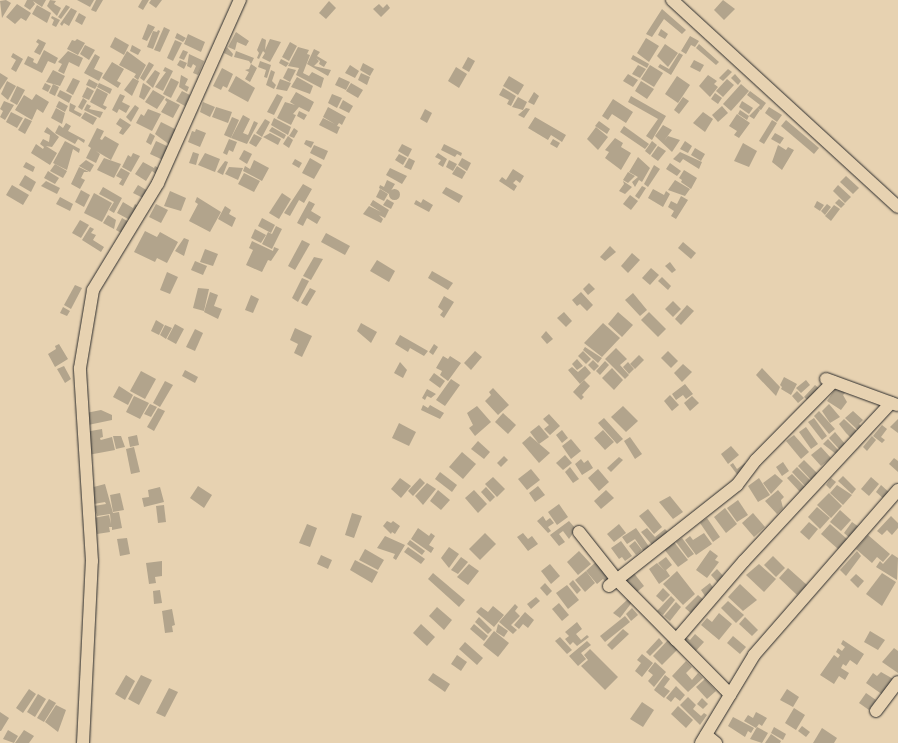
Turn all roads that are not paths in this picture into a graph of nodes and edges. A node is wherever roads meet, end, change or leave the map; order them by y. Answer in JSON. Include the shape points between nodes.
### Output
{"nodes":[{"id":1,"x":240,"y":0,"type":"edge"},
{"id":2,"x":672,"y":0,"type":"edge"},
{"id":3,"x":898,"y":207,"type":"edge"},
{"id":4,"x":894,"y":404,"type":"edge"},
{"id":5,"x":898,"y":490,"type":"edge"},
{"id":6,"x":579,"y":532,"type":"dead end"},
{"id":7,"x":613,"y":583,"type":"junction"},
{"id":8,"x":676,"y":640,"type":"junction"},
{"id":9,"x":898,"y":682,"type":"edge"},
{"id":10,"x":730,"y":694,"type":"junction"},
{"id":11,"x":876,"y":711,"type":"dead end"},
{"id":12,"x":703,"y":739,"type":"edge"},
{"id":13,"x":83,"y":743,"type":"edge"},
{"id":14,"x":716,"y":743,"type":"edge"}],
"edges":[{"from":1,"to":13,"type":"street","via":[[158,183],[93,290],[80,368],[92,561]]},
{"from":2,"to":3,"type":"street"},
{"from":4,"to":7,"type":"street","via":[[829,380],[756,460],[737,485]]},
{"from":4,"to":8,"type":"street","via":[[744,561]]},
{"from":5,"to":10,"type":"street","via":[[754,655]]},
{"from":6,"to":7,"type":"street"},
{"from":7,"to":8,"type":"street"},
{"from":8,"to":10,"type":"street"},
{"from":9,"to":11,"type":"street"},
{"from":10,"to":12,"type":"street"},
{"from":12,"to":14,"type":"street"}]}
